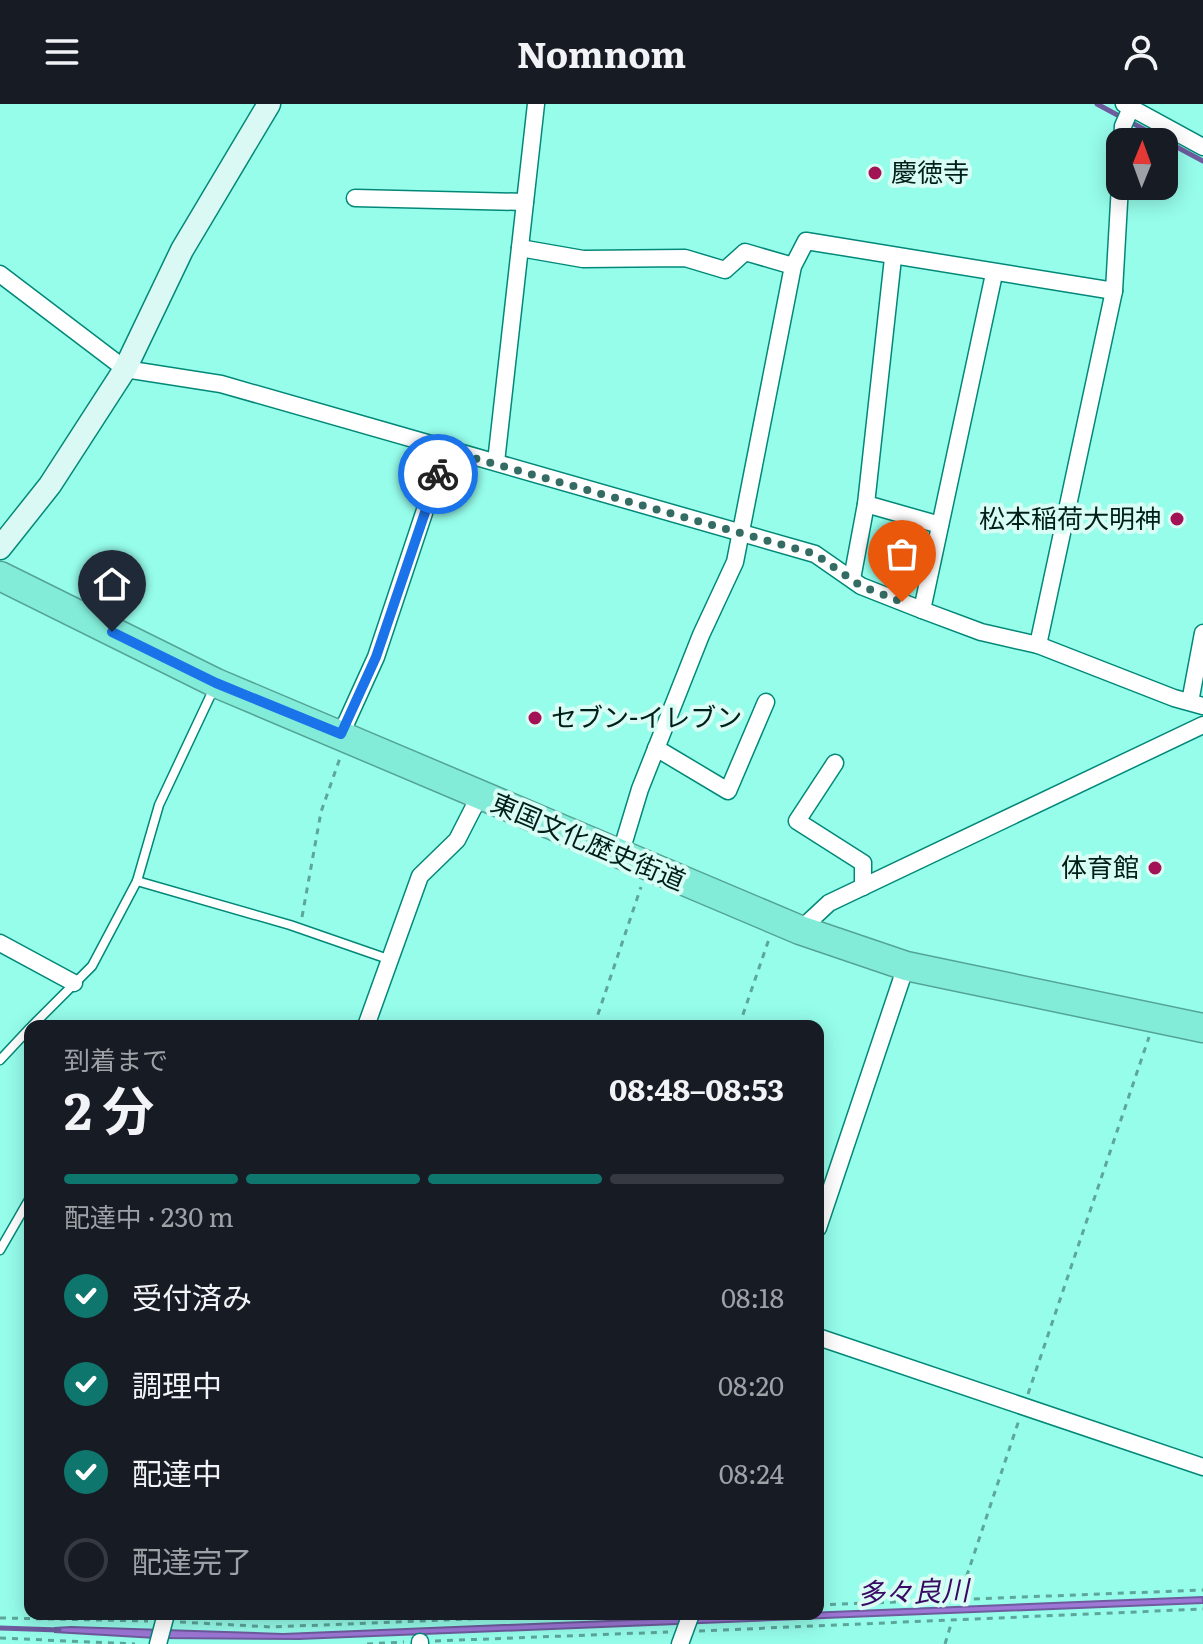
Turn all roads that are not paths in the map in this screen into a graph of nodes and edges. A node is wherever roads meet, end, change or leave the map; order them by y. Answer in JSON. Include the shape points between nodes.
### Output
{"nodes":[{"id":1,"x":269,"y":104,"type":"edge"},
{"id":2,"x":536,"y":104,"type":"edge"},
{"id":3,"x":1127,"y":106,"type":"edge"},
{"id":4,"x":1123,"y":128,"type":"edge"},
{"id":5,"x":1203,"y":147,"type":"edge"},
{"id":6,"x":355,"y":198,"type":"dead end"},
{"id":7,"x":1119,"y":200,"type":"edge"},
{"id":8,"x":525,"y":202,"type":"junction"},
{"id":9,"x":520,"y":248,"type":"junction"},
{"id":10,"x":893,"y":258,"type":"junction"},
{"id":11,"x":793,"y":266,"type":"junction"},
{"id":12,"x":0,"y":274,"type":"edge"},
{"id":13,"x":994,"y":274,"type":"junction"},
{"id":14,"x":1114,"y":291,"type":"junction"},
{"id":15,"x":125,"y":369,"type":"junction"},
{"id":16,"x":445,"y":450,"type":"junction"},
{"id":17,"x":496,"y":462,"type":"junction"},
{"id":18,"x":866,"y":504,"type":"junction"},
{"id":19,"x":940,"y":525,"type":"junction"},
{"id":20,"x":740,"y":535,"type":"junction"},
{"id":21,"x":0,"y":548,"type":"edge"},
{"id":22,"x":0,"y":576,"type":"edge"},
{"id":23,"x":852,"y":579,"type":"junction"},
{"id":24,"x":922,"y":610,"type":"junction"},
{"id":25,"x":1203,"y":633,"type":"edge"},
{"id":26,"x":1038,"y":645,"type":"junction"},
{"id":27,"x":216,"y":683,"type":"junction"},
{"id":28,"x":766,"y":702,"type":"dead end"},
{"id":29,"x":1197,"y":704,"type":"edge"},
{"id":30,"x":1203,"y":725,"type":"edge"},
{"id":31,"x":344,"y":735,"type":"junction"},
{"id":32,"x":656,"y":748,"type":"junction"},
{"id":33,"x":835,"y":763,"type":"dead end"},
{"id":34,"x":480,"y":795,"type":"junction"},
{"id":35,"x":620,"y":855,"type":"junction"},
{"id":36,"x":137,"y":881,"type":"junction"},
{"id":37,"x":863,"y":887,"type":"junction"},
{"id":38,"x":787,"y":925,"type":"junction"},
{"id":39,"x":0,"y":943,"type":"edge"},
{"id":40,"x":388,"y":959,"type":"junction"},
{"id":41,"x":906,"y":966,"type":"junction"},
{"id":42,"x":74,"y":983,"type":"junction"},
{"id":43,"x":42,"y":1016,"type":"junction"},
{"id":44,"x":38,"y":1020,"type":"edge"},
{"id":45,"x":44,"y":1020,"type":"edge"},
{"id":46,"x":368,"y":1020,"type":"edge"},
{"id":47,"x":1203,"y":1028,"type":"edge"},
{"id":48,"x":24,"y":1034,"type":"edge"},
{"id":49,"x":0,"y":1060,"type":"edge"},
{"id":50,"x":24,"y":1208,"type":"edge"},
{"id":51,"x":824,"y":1210,"type":"edge"},
{"id":52,"x":0,"y":1250,"type":"edge"},
{"id":53,"x":824,"y":1339,"type":"edge"},
{"id":54,"x":1203,"y":1467,"type":"edge"},
{"id":55,"x":164,"y":1620,"type":"edge"},
{"id":56,"x":158,"y":1644,"type":"edge"}],
"edges":[{"from":1,"to":15,"type":"street","via":[[182,250]]},
{"from":2,"to":8,"type":"street"},
{"from":3,"to":4,"type":"street"},
{"from":3,"to":5,"type":"street"},
{"from":6,"to":8,"type":"street"},
{"from":7,"to":14,"type":"street"},
{"from":8,"to":9,"type":"street"},
{"from":9,"to":11,"type":"street","via":[[583,259],[685,258],[725,270],[745,252]]},
{"from":9,"to":17,"type":"street"},
{"from":10,"to":11,"type":"street","via":[[806,241]]},
{"from":10,"to":13,"type":"street"},
{"from":10,"to":18,"type":"street"},
{"from":11,"to":20,"type":"street"},
{"from":12,"to":15,"type":"street"},
{"from":13,"to":14,"type":"street"},
{"from":13,"to":19,"type":"street"},
{"from":14,"to":26,"type":"street"},
{"from":15,"to":16,"type":"street","via":[[221,384]]},
{"from":15,"to":21,"type":"street","via":[[73,452]]},
{"from":16,"to":17,"type":"street"},
{"from":16,"to":31,"type":"street","via":[[376,657]]},
{"from":17,"to":20,"type":"street"},
{"from":18,"to":19,"type":"street"},
{"from":18,"to":23,"type":"street"},
{"from":19,"to":24,"type":"street"},
{"from":20,"to":23,"type":"street","via":[[815,554]]},
{"from":20,"to":32,"type":"street","via":[[735,562]]},
{"from":22,"to":27,"type":"highway","name":"東国文化歴史街道"},
{"from":23,"to":24,"type":"street"},
{"from":24,"to":26,"type":"street","via":[[981,632]]},
{"from":25,"to":29,"type":"street"},
{"from":26,"to":29,"type":"street"},
{"from":27,"to":31,"type":"highway","name":"東国文化歴史街道"},
{"from":27,"to":36,"type":"lane","via":[[159,805]]},
{"from":28,"to":32,"type":"street","via":[[728,791]]},
{"from":30,"to":37,"type":"street"},
{"from":31,"to":34,"type":"highway","name":"東国文化歴史街道"},
{"from":32,"to":35,"type":"street"},
{"from":33,"to":37,"type":"street","via":[[797,821],[863,863]]},
{"from":34,"to":35,"type":"highway","name":"東国文化歴史街道"},
{"from":34,"to":40,"type":"street","via":[[457,840],[420,876]]},
{"from":35,"to":38,"type":"highway","name":"東国文化歴史街道"},
{"from":36,"to":40,"type":"lane"},
{"from":36,"to":42,"type":"lane","via":[[92,966]]},
{"from":37,"to":38,"type":"street"},
{"from":38,"to":41,"type":"highway","name":"東国文化歴史街道"},
{"from":39,"to":42,"type":"street"},
{"from":40,"to":46,"type":"street"},
{"from":41,"to":47,"type":"highway","name":"東国文化歴史街道"},
{"from":41,"to":51,"type":"street"},
{"from":42,"to":43,"type":"lane"},
{"from":43,"to":44,"type":"lane"},
{"from":43,"to":45,"type":"lane"},
{"from":48,"to":49,"type":"lane"},
{"from":50,"to":52,"type":"lane"},
{"from":53,"to":54,"type":"street"},
{"from":55,"to":56,"type":"street"}]}
